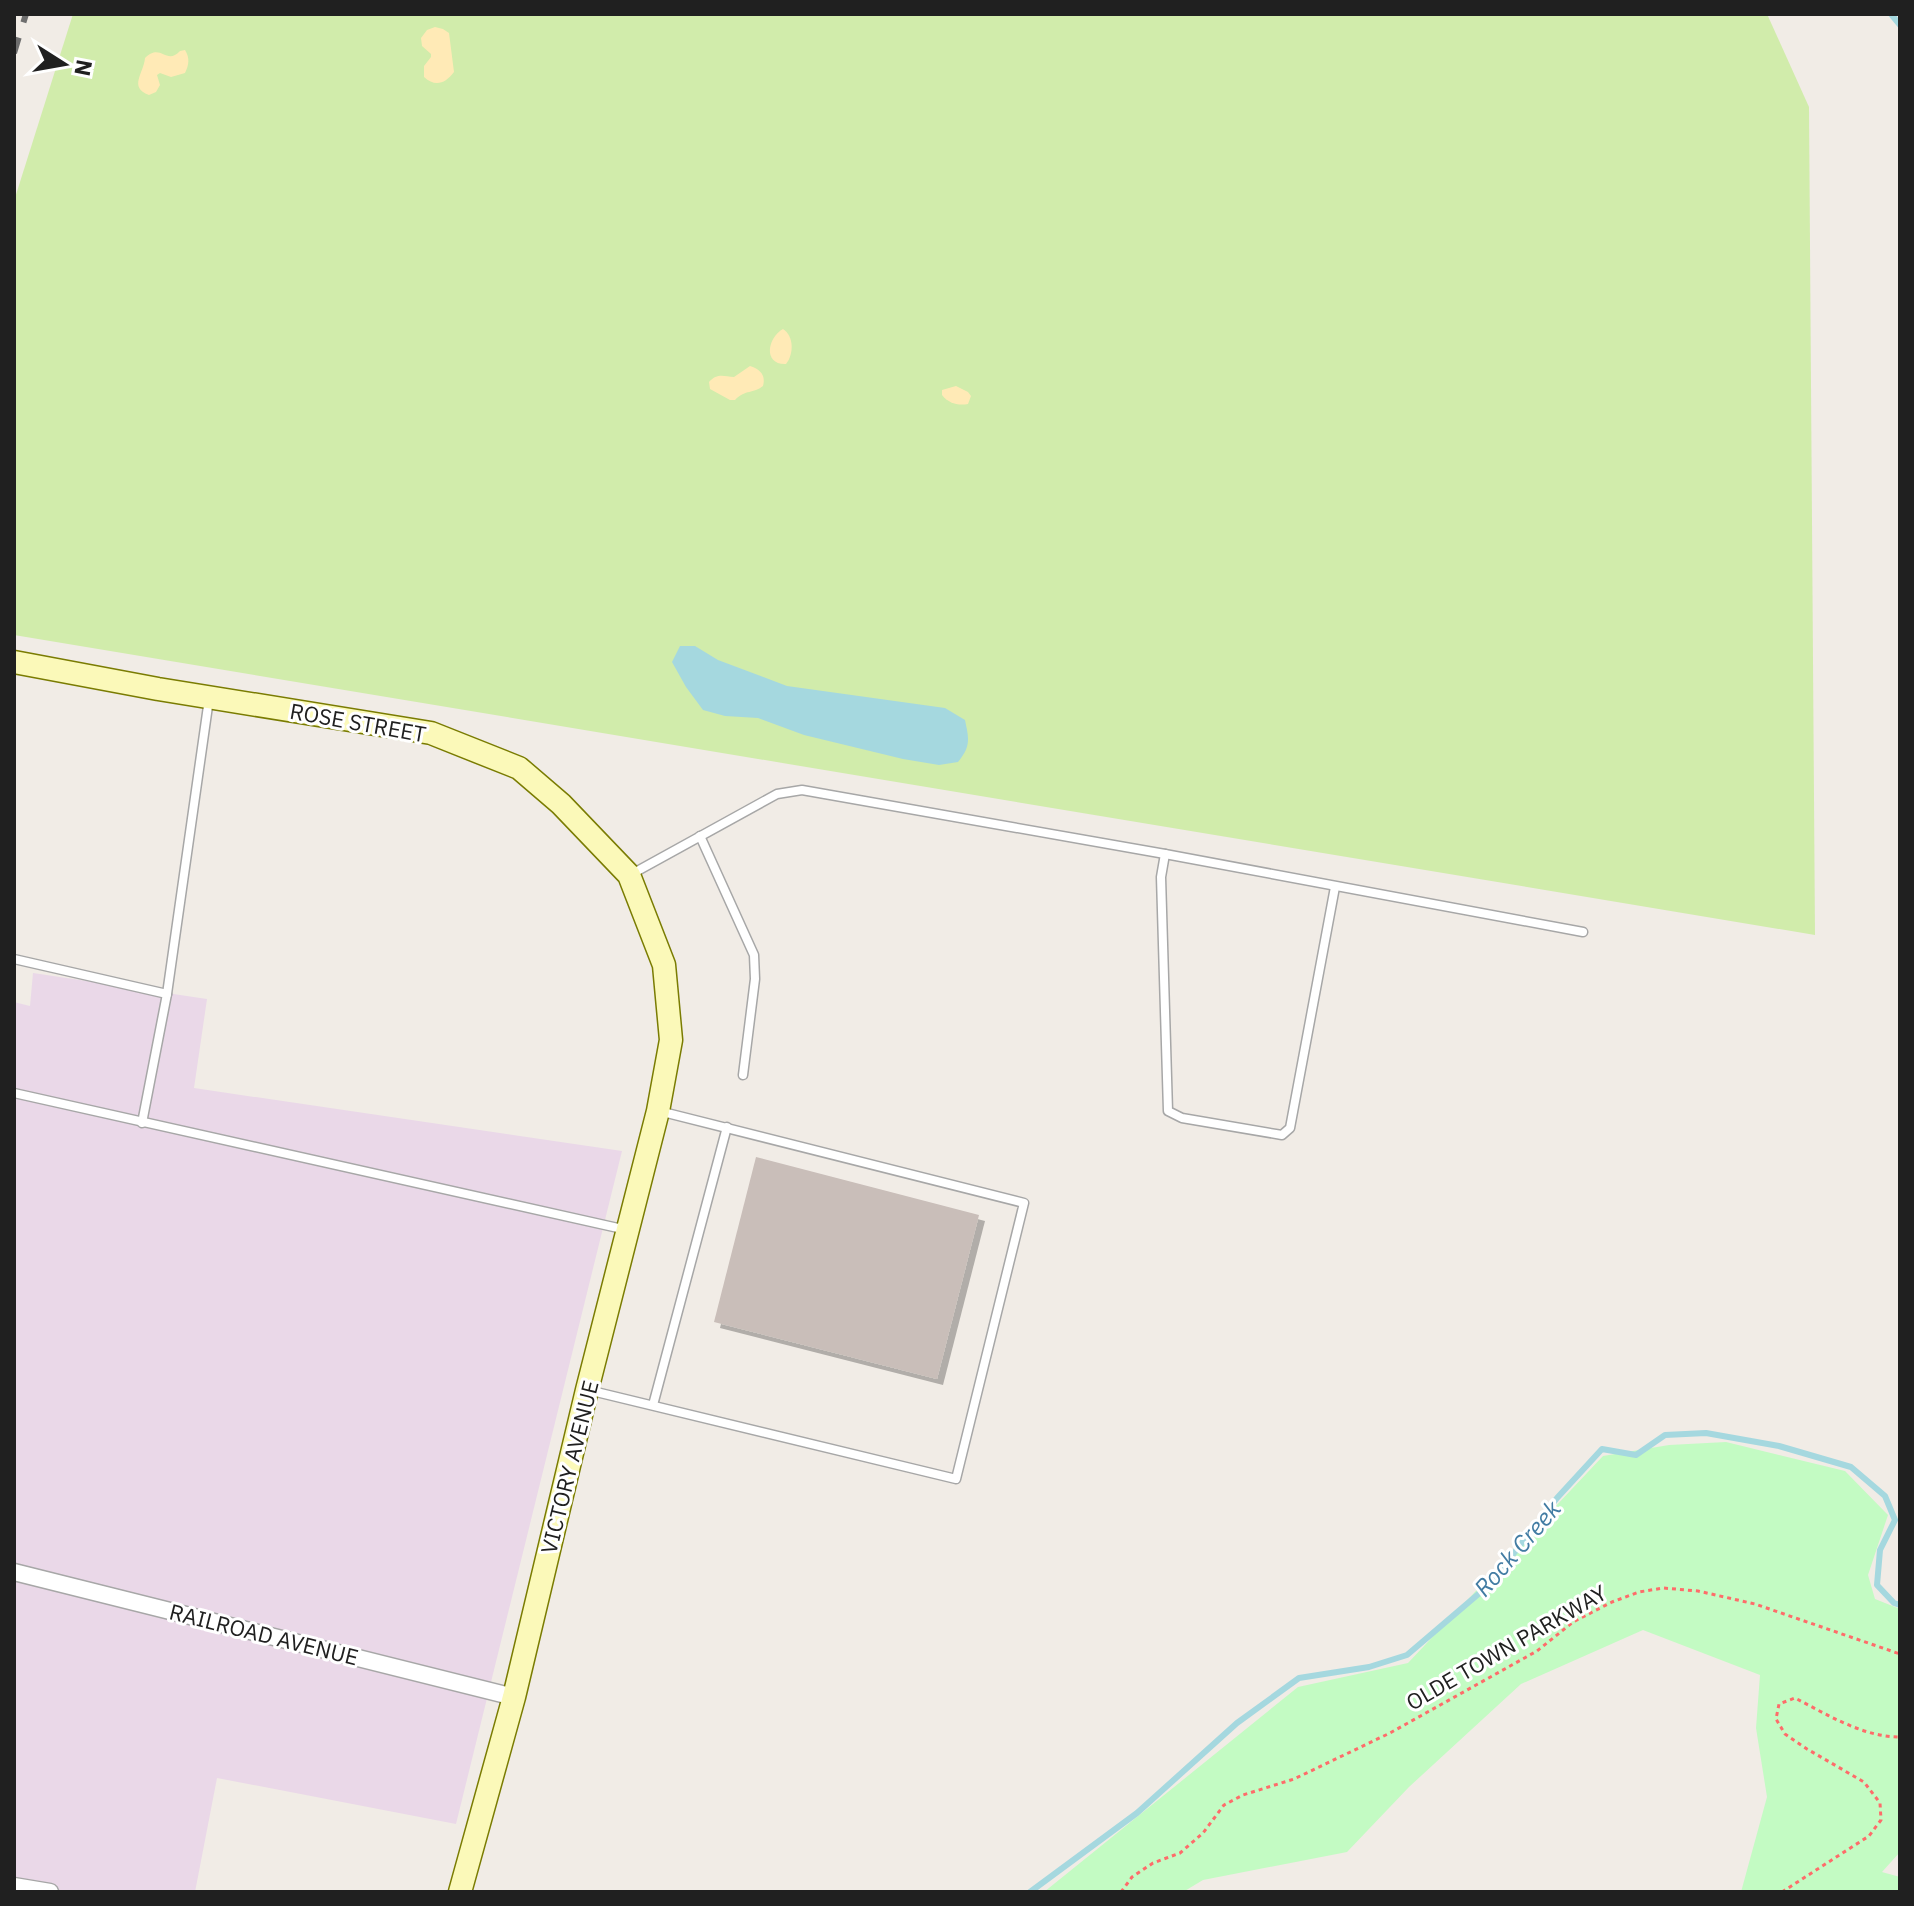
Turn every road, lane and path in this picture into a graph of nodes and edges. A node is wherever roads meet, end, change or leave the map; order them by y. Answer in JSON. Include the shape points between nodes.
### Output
{"nodes":[{"id":1,"x":14,"y":662,"type":"edge"},
{"id":2,"x":210,"y":697,"type":"junction"},
{"id":3,"x":700,"y":836,"type":"junction"},
{"id":4,"x":1165,"y":854,"type":"junction"},
{"id":5,"x":629,"y":875,"type":"junction"},
{"id":6,"x":1335,"y":887,"type":"junction"},
{"id":7,"x":1583,"y":932,"type":"dead end"},
{"id":8,"x":14,"y":959,"type":"edge"},
{"id":9,"x":167,"y":994,"type":"junction"},
{"id":10,"x":671,"y":1040,"type":"joint"},
{"id":11,"x":743,"y":1075,"type":"dead end"},
{"id":12,"x":14,"y":1093,"type":"edge"},
{"id":13,"x":658,"y":1111,"type":"junction"},
{"id":14,"x":142,"y":1123,"type":"junction"},
{"id":15,"x":727,"y":1127,"type":"junction"},
{"id":16,"x":628,"y":1231,"type":"junction"},
{"id":17,"x":587,"y":1390,"type":"junction"},
{"id":18,"x":653,"y":1405,"type":"junction"},
{"id":19,"x":14,"y":1572,"type":"edge"},
{"id":20,"x":1900,"y":1654,"type":"edge"},
{"id":21,"x":514,"y":1697,"type":"junction"},
{"id":22,"x":1900,"y":1737,"type":"edge"},
{"id":23,"x":14,"y":1886,"type":"edge"},
{"id":24,"x":50,"y":1892,"type":"edge"},
{"id":25,"x":460,"y":1892,"type":"edge"},
{"id":26,"x":1121,"y":1892,"type":"edge"},
{"id":27,"x":1782,"y":1892,"type":"edge"}],
"edges":[{"from":1,"to":2,"type":"street","name":"ROSE STREET"},
{"from":2,"to":5,"type":"street","name":"ROSE STREET","via":[[431,733],[519,768]]},
{"from":2,"to":9,"type":"lane"},
{"from":3,"to":4,"type":"lane","via":[[777,794],[802,790]]},
{"from":3,"to":5,"type":"lane"},
{"from":3,"to":11,"type":"lane","via":[[754,955]]},
{"from":4,"to":6,"type":"lane"},
{"from":4,"to":6,"type":"lane","via":[[1161,877],[1168,1111],[1182,1118],[1282,1135],[1290,1128]]},
{"from":5,"to":10,"type":"street","name":"ROSE STREET","via":[[664,965]]},
{"from":6,"to":7,"type":"lane"},
{"from":8,"to":9,"type":"lane"},
{"from":9,"to":14,"type":"lane"},
{"from":10,"to":13,"type":"street","name":"VICTORY AVENUE"},
{"from":12,"to":14,"type":"lane"},
{"from":13,"to":15,"type":"lane"},
{"from":13,"to":16,"type":"street","name":"VICTORY AVENUE"},
{"from":14,"to":16,"type":"lane"},
{"from":15,"to":18,"type":"lane"},
{"from":15,"to":18,"type":"lane","via":[[1024,1203],[956,1479]]},
{"from":16,"to":17,"type":"street","name":"VICTORY AVENUE"},
{"from":17,"to":18,"type":"lane"},
{"from":17,"to":21,"type":"street","name":"VICTORY AVENUE"},
{"from":19,"to":21,"type":"street","name":"RAILROAD AVENUE"},
{"from":20,"to":26,"type":"path","name":"OLDE TOWN PARKWAY","via":[[1755,1604],[1698,1591],[1639,1592],[1573,1622],[1537,1651],[1390,1733],[1294,1779],[1224,1805],[1180,1853],[1153,1863]]},
{"from":21,"to":25,"type":"street","name":"VICTORY AVENUE"},
{"from":22,"to":27,"type":"path","via":[[1882,1737],[1852,1726],[1795,1698],[1779,1704],[1776,1719],[1785,1734],[1864,1782],[1880,1803],[1881,1820],[1869,1836]]},
{"from":23,"to":24,"type":"street"}]}
